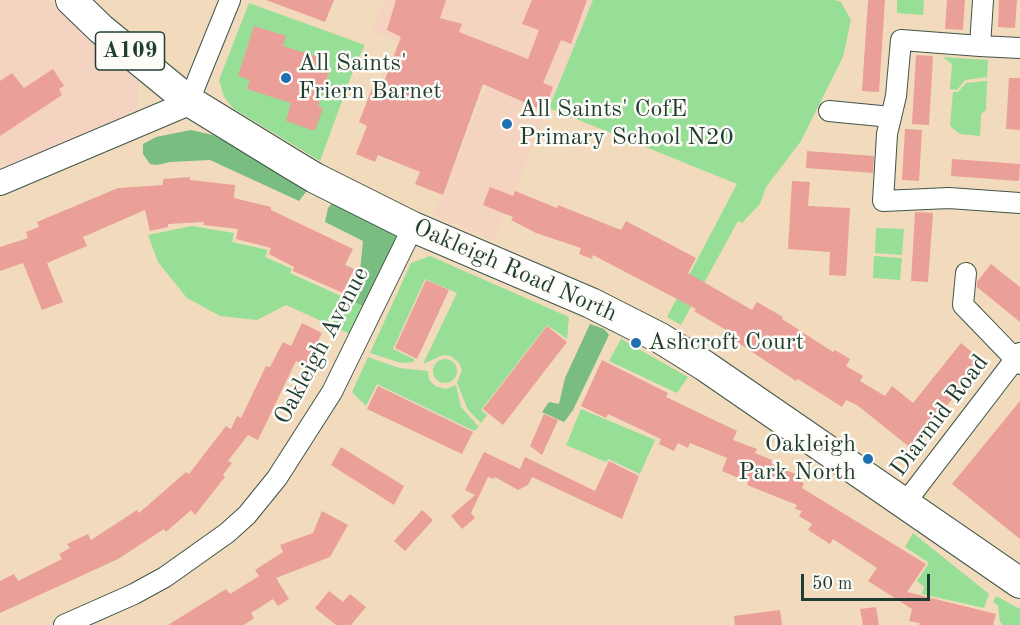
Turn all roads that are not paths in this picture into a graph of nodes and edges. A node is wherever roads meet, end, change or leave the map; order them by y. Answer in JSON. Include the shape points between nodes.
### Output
{"nodes":[{"id":1,"x":71,"y":0,"type":"edge"},
{"id":2,"x":230,"y":0,"type":"edge"},
{"id":3,"x":983,"y":0,"type":"edge"},
{"id":4,"x":980,"y":46,"type":"junction"},
{"id":5,"x":1020,"y":48,"type":"edge"},
{"id":6,"x":189,"y":101,"type":"junction"},
{"id":7,"x":829,"y":111,"type":"dead end"},
{"id":8,"x":891,"y":117,"type":"junction"},
{"id":9,"x":0,"y":183,"type":"edge"},
{"id":10,"x":1020,"y":203,"type":"edge"},
{"id":11,"x":413,"y":227,"type":"junction"},
{"id":12,"x":966,"y":273,"type":"dead end"},
{"id":13,"x":1018,"y":359,"type":"edge"},
{"id":14,"x":905,"y":503,"type":"junction"},
{"id":15,"x":1020,"y":583,"type":"edge"},
{"id":16,"x":64,"y":625,"type":"edge"}],
"edges":[{"from":1,"to":6,"type":"main road","name":"Oakleigh Road North","number":"A109"},
{"from":2,"to":6,"type":"street"},
{"from":3,"to":4,"type":"street"},
{"from":4,"to":5,"type":"street"},
{"from":4,"to":8,"type":"street","via":[[901,40]]},
{"from":6,"to":9,"type":"street"},
{"from":6,"to":11,"type":"main road","name":"Oakleigh Road North","number":"A109","via":[[315,178]]},
{"from":7,"to":8,"type":"street"},
{"from":8,"to":10,"type":"street","via":[[883,201],[949,198]]},
{"from":11,"to":14,"type":"main road","name":"Oakleigh Road North","number":"A109","via":[[622,317],[705,366]]},
{"from":11,"to":16,"type":"street","name":"Oakleigh Avenue","via":[[332,392],[277,477],[247,515],[165,577]]},
{"from":12,"to":13,"type":"street","via":[[963,305]]},
{"from":13,"to":14,"type":"street","name":"Diarmid Road"},
{"from":14,"to":15,"type":"main road","name":"Oakleigh Road North","number":"A109"}]}
